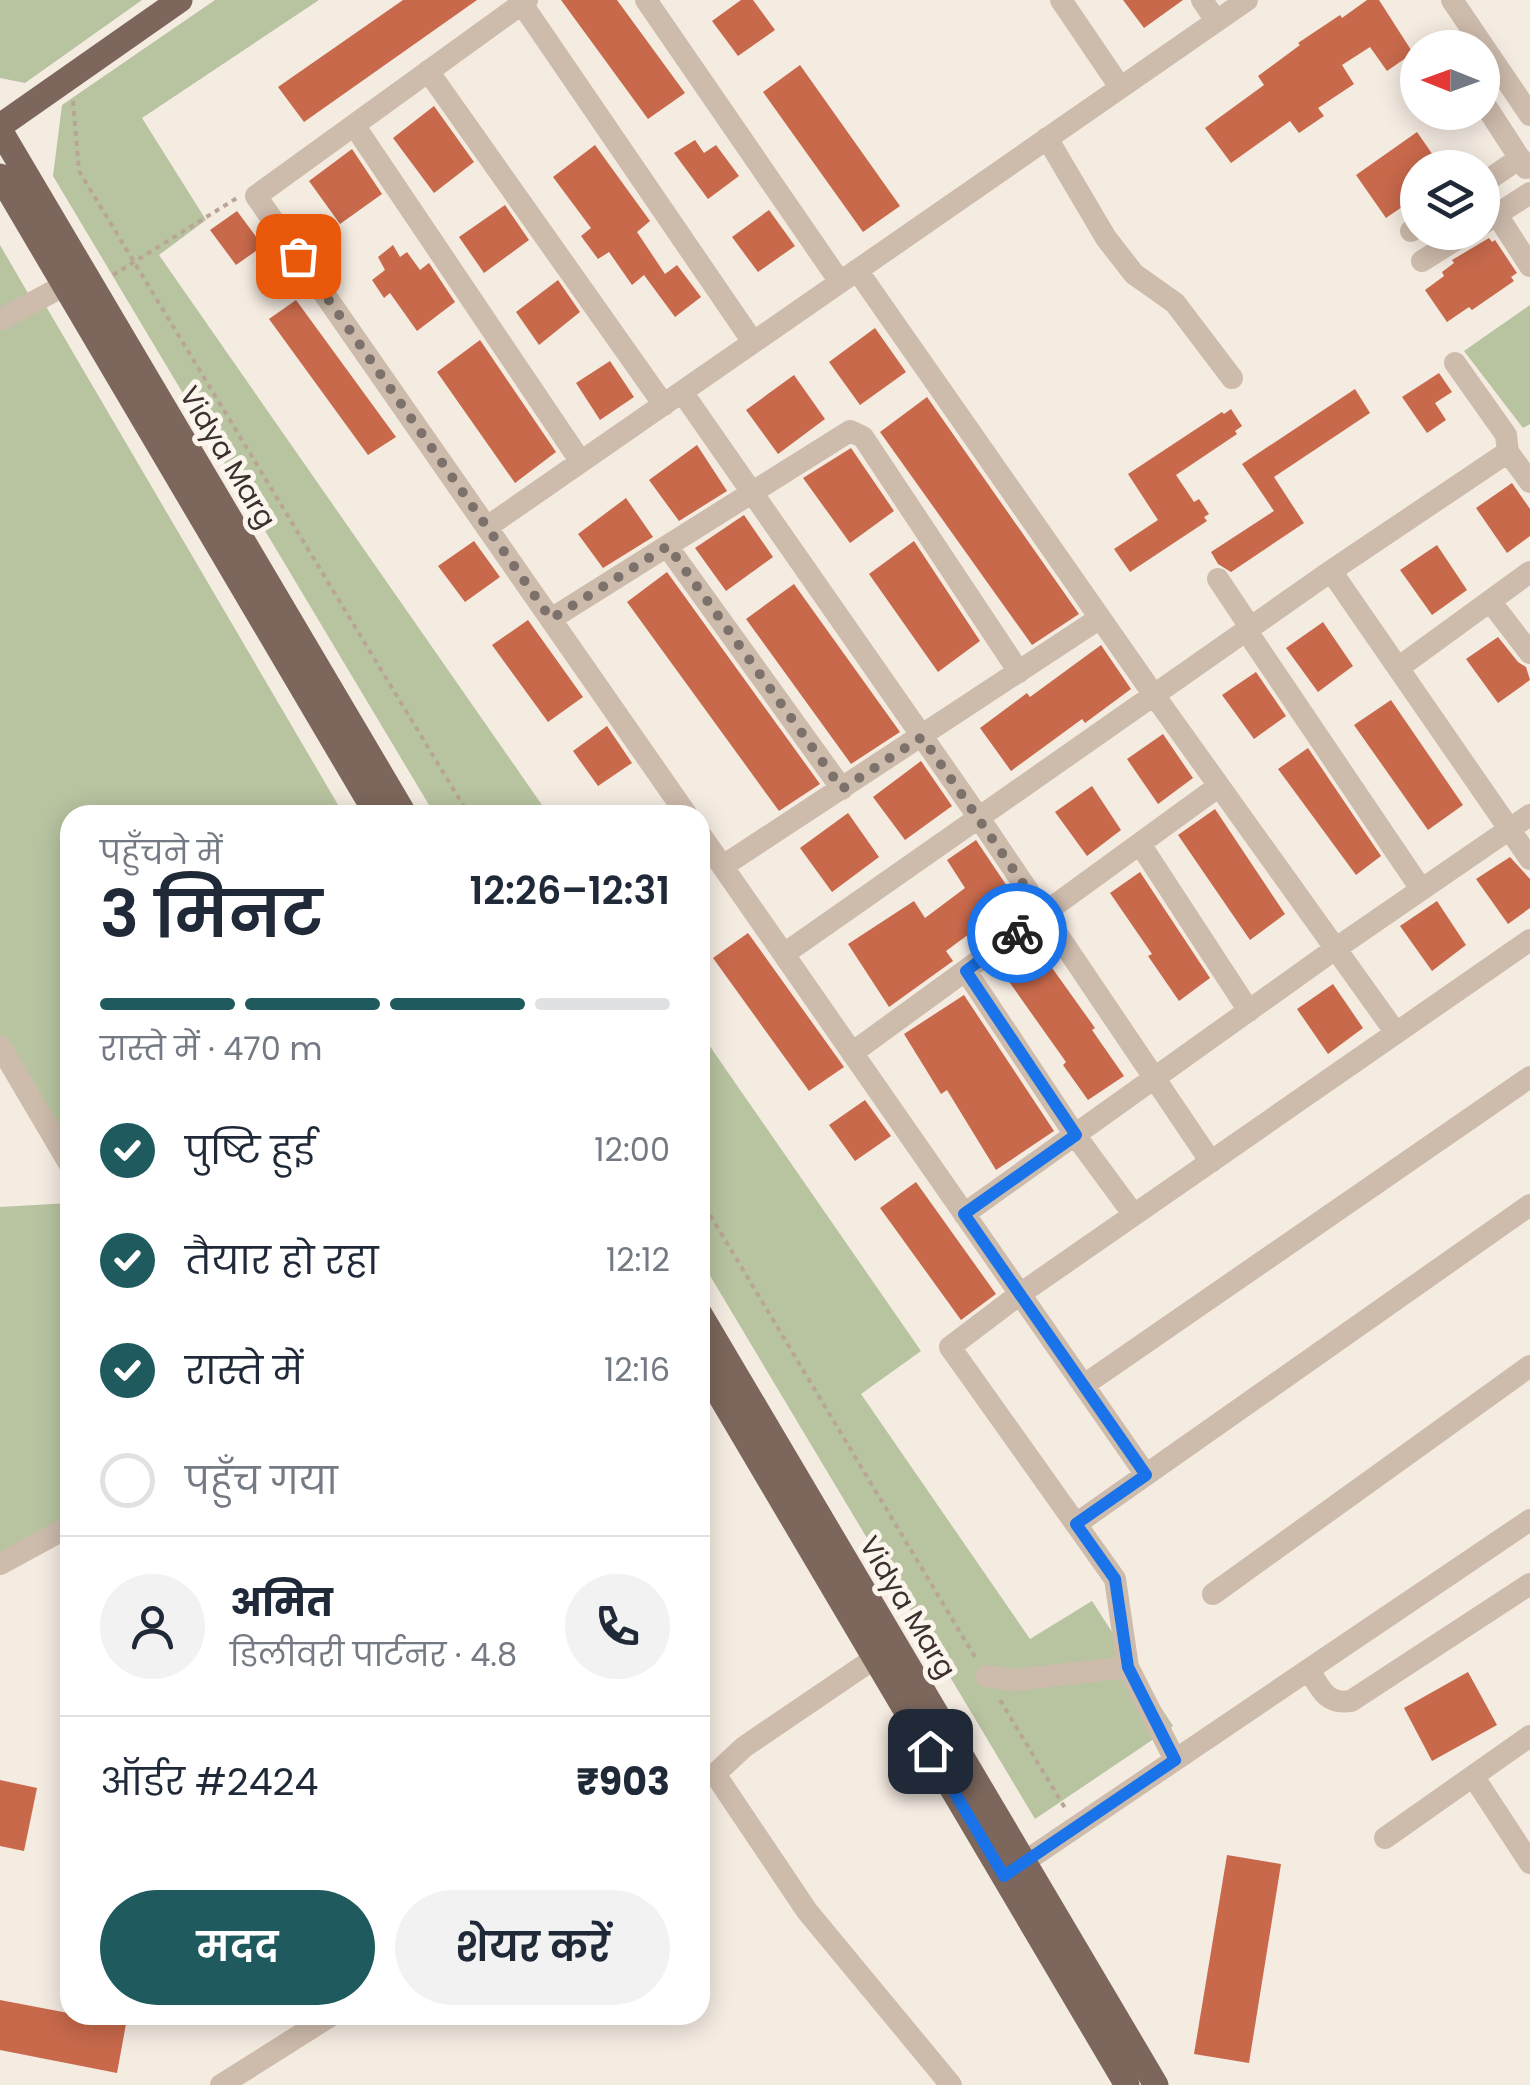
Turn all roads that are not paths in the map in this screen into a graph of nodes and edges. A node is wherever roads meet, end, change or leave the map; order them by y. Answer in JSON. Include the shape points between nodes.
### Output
{"nodes":[{"id":1,"x":180,"y":0,"type":"edge"},
{"id":2,"x":646,"y":0,"type":"edge"},
{"id":3,"x":1061,"y":0,"type":"edge"},
{"id":4,"x":1202,"y":0,"type":"edge"},
{"id":5,"x":1247,"y":0,"type":"edge"},
{"id":6,"x":1452,"y":0,"type":"edge"},
{"id":7,"x":524,"y":2,"type":"edge"},
{"id":8,"x":1216,"y":21,"type":"junction"},
{"id":9,"x":1470,"y":30,"type":"edge"},
{"id":10,"x":428,"y":71,"type":"junction"},
{"id":11,"x":1500,"y":72,"type":"edge"},
{"id":12,"x":1120,"y":87,"type":"junction"},
{"id":13,"x":1526,"y":99,"type":"edge"},
{"id":14,"x":354,"y":125,"type":"junction"},
{"id":15,"x":0,"y":128,"type":"edge"},
{"id":16,"x":1500,"y":128,"type":"edge"},
{"id":17,"x":1046,"y":138,"type":"junction"},
{"id":18,"x":1500,"y":175,"type":"edge"},
{"id":19,"x":0,"y":176,"type":"edge"},
{"id":20,"x":1530,"y":192,"type":"edge"},
{"id":21,"x":1500,"y":212,"type":"edge"},
{"id":22,"x":1500,"y":231,"type":"edge"},
{"id":23,"x":1439,"y":250,"type":"edge"},
{"id":24,"x":1422,"y":261,"type":"dead end"},
{"id":25,"x":1530,"y":266,"type":"edge"},
{"id":26,"x":849,"y":276,"type":"junction"},
{"id":27,"x":81,"y":282,"type":"junction"},
{"id":28,"x":0,"y":320,"type":"edge"},
{"id":29,"x":753,"y":342,"type":"junction"},
{"id":30,"x":1454,"y":364,"type":"dead end"},
{"id":31,"x":1232,"y":378,"type":"dead end"},
{"id":32,"x":672,"y":398,"type":"junction"},
{"id":33,"x":1508,"y":452,"type":"junction"},
{"id":34,"x":581,"y":462,"type":"junction"},
{"id":35,"x":1530,"y":482,"type":"edge"},
{"id":36,"x":752,"y":494,"type":"junction"},
{"id":37,"x":487,"y":527,"type":"junction"},
{"id":38,"x":668,"y":546,"type":"junction"},
{"id":39,"x":1331,"y":571,"type":"junction"},
{"id":40,"x":1530,"y":572,"type":"edge"},
{"id":41,"x":1218,"y":578,"type":"dead end"},
{"id":42,"x":1490,"y":601,"type":"junction"},
{"id":43,"x":1100,"y":618,"type":"junction"},
{"id":44,"x":551,"y":619,"type":"junction"},
{"id":45,"x":1248,"y":629,"type":"junction"},
{"id":46,"x":1530,"y":653,"type":"edge"},
{"id":47,"x":1398,"y":668,"type":"junction"},
{"id":48,"x":1020,"y":672,"type":"junction"},
{"id":49,"x":1154,"y":695,"type":"junction"},
{"id":50,"x":922,"y":737,"type":"junction"},
{"id":51,"x":1219,"y":786,"type":"junction"},
{"id":52,"x":842,"y":789,"type":"junction"},
{"id":53,"x":371,"y":805,"type":"edge"},
{"id":54,"x":399,"y":805,"type":"edge"},
{"id":55,"x":680,"y":805,"type":"edge"},
{"id":56,"x":1530,"y":815,"type":"edge"},
{"id":57,"x":979,"y":818,"type":"junction"},
{"id":58,"x":1509,"y":828,"type":"junction"},
{"id":59,"x":1140,"y":844,"type":"junction"},
{"id":60,"x":710,"y":849,"type":"edge"},
{"id":61,"x":1530,"y":859,"type":"edge"},
{"id":62,"x":722,"y":866,"type":"junction"},
{"id":63,"x":1421,"y":889,"type":"junction"},
{"id":64,"x":1044,"y":914,"type":"junction"},
{"id":65,"x":1530,"y":940,"type":"edge"},
{"id":66,"x":1335,"y":948,"type":"junction"},
{"id":67,"x":784,"y":954,"type":"junction"},
{"id":68,"x":966,"y":971,"type":"junction"},
{"id":69,"x":1249,"y":1011,"type":"junction"},
{"id":70,"x":1396,"y":1033,"type":"junction"},
{"id":71,"x":0,"y":1046,"type":"edge"},
{"id":72,"x":852,"y":1053,"type":"junction"},
{"id":73,"x":1530,"y":1078,"type":"edge"},
{"id":74,"x":1155,"y":1079,"type":"junction"},
{"id":75,"x":1076,"y":1135,"type":"junction"},
{"id":76,"x":60,"y":1148,"type":"edge"},
{"id":77,"x":1211,"y":1162,"type":"junction"},
{"id":78,"x":1530,"y":1205,"type":"edge"},
{"id":79,"x":964,"y":1214,"type":"junction"},
{"id":80,"x":1134,"y":1215,"type":"junction"},
{"id":81,"x":1020,"y":1294,"type":"junction"},
{"id":82,"x":710,"y":1332,"type":"edge"},
{"id":83,"x":1530,"y":1366,"type":"edge"},
{"id":84,"x":710,"y":1379,"type":"edge"},
{"id":85,"x":1084,"y":1385,"type":"junction"},
{"id":86,"x":1146,"y":1475,"type":"junction"},
{"id":87,"x":1530,"y":1520,"type":"edge"},
{"id":88,"x":1076,"y":1524,"type":"junction"},
{"id":89,"x":60,"y":1531,"type":"edge"},
{"id":90,"x":0,"y":1564,"type":"edge"},
{"id":91,"x":1530,"y":1584,"type":"edge"},
{"id":92,"x":1213,"y":1594,"type":"dead end"},
{"id":93,"x":875,"y":1658,"type":"junction"},
{"id":94,"x":1128,"y":1667,"type":"junction"},
{"id":95,"x":1308,"y":1670,"type":"junction"},
{"id":96,"x":986,"y":1676,"type":"road end"},
{"id":97,"x":1530,"y":1736,"type":"edge"},
{"id":98,"x":1175,"y":1760,"type":"junction"},
{"id":99,"x":1473,"y":1776,"type":"junction"},
{"id":100,"x":710,"y":1777,"type":"edge"},
{"id":101,"x":710,"y":1782,"type":"edge"},
{"id":102,"x":1385,"y":1838,"type":"dead end"},
{"id":103,"x":1530,"y":1863,"type":"edge"},
{"id":104,"x":1014,"y":1869,"type":"junction"},
{"id":105,"x":316,"y":2025,"type":"edge"},
{"id":106,"x":221,"y":2085,"type":"edge"},
{"id":107,"x":951,"y":2085,"type":"edge"},
{"id":108,"x":1127,"y":2085,"type":"edge"},
{"id":109,"x":1156,"y":2085,"type":"edge"}],
"edges":[{"from":1,"to":15,"type":"main road"},
{"from":2,"to":26,"type":"street"},
{"from":3,"to":12,"type":"street"},
{"from":4,"to":8,"type":"street"},
{"from":5,"to":8,"type":"street"},
{"from":6,"to":9,"type":"street"},
{"from":7,"to":10,"type":"street"},
{"from":7,"to":29,"type":"street"},
{"from":8,"to":12,"type":"street"},
{"from":10,"to":14,"type":"street"},
{"from":10,"to":32,"type":"street"},
{"from":11,"to":13,"type":"street"},
{"from":12,"to":17,"type":"street"},
{"from":14,"to":34,"type":"street"},
{"from":14,"to":37,"type":"street","via":[[256,196]]},
{"from":15,"to":27,"type":"main road","name":"Vidya Marg"},
{"from":16,"to":18,"type":"street","via":[[1523,163]]},
{"from":17,"to":26,"type":"street"},
{"from":17,"to":31,"type":"street","via":[[1106,238],[1134,274],[1176,303]]},
{"from":19,"to":27,"type":"main road","name":"Vidya Marg"},
{"from":20,"to":21,"type":"street"},
{"from":22,"to":25,"type":"street"},
{"from":23,"to":24,"type":"street"},
{"from":26,"to":29,"type":"street"},
{"from":26,"to":43,"type":"street"},
{"from":27,"to":28,"type":"street"},
{"from":27,"to":53,"type":"main road","name":"Vidya Marg"},
{"from":27,"to":54,"type":"main road","name":"Vidya Marg"},
{"from":29,"to":32,"type":"street"},
{"from":30,"to":33,"type":"street","via":[[1506,435]]},
{"from":32,"to":34,"type":"street"},
{"from":32,"to":36,"type":"street"},
{"from":33,"to":35,"type":"street"},
{"from":33,"to":39,"type":"street"},
{"from":34,"to":37,"type":"street"},
{"from":36,"to":38,"type":"street"},
{"from":36,"to":48,"type":"street","via":[[850,430],[857,432]]},
{"from":36,"to":50,"type":"street"},
{"from":37,"to":44,"type":"street"},
{"from":38,"to":44,"type":"street"},
{"from":38,"to":52,"type":"street"},
{"from":39,"to":45,"type":"street"},
{"from":39,"to":47,"type":"street"},
{"from":40,"to":42,"type":"street"},
{"from":41,"to":45,"type":"street"},
{"from":42,"to":46,"type":"street"},
{"from":42,"to":47,"type":"street"},
{"from":43,"to":48,"type":"street"},
{"from":43,"to":49,"type":"street"},
{"from":44,"to":55,"type":"street"},
{"from":45,"to":49,"type":"street"},
{"from":45,"to":63,"type":"street"},
{"from":47,"to":58,"type":"street"},
{"from":48,"to":50,"type":"street"},
{"from":49,"to":51,"type":"street"},
{"from":49,"to":57,"type":"street"},
{"from":50,"to":52,"type":"street"},
{"from":50,"to":57,"type":"street"},
{"from":51,"to":59,"type":"street"},
{"from":51,"to":66,"type":"street"},
{"from":52,"to":62,"type":"street"},
{"from":56,"to":58,"type":"street"},
{"from":57,"to":64,"type":"street"},
{"from":57,"to":67,"type":"street"},
{"from":58,"to":61,"type":"street"},
{"from":58,"to":63,"type":"street"},
{"from":59,"to":64,"type":"street"},
{"from":59,"to":69,"type":"street"},
{"from":60,"to":62,"type":"street"},
{"from":62,"to":67,"type":"street"},
{"from":63,"to":66,"type":"street"},
{"from":64,"to":68,"type":"street"},
{"from":64,"to":74,"type":"street"},
{"from":65,"to":70,"type":"street"},
{"from":66,"to":69,"type":"street"},
{"from":66,"to":70,"type":"street"},
{"from":67,"to":72,"type":"street"},
{"from":68,"to":72,"type":"street"},
{"from":68,"to":75,"type":"street"},
{"from":69,"to":74,"type":"street"},
{"from":70,"to":77,"type":"street"},
{"from":71,"to":76,"type":"street"},
{"from":72,"to":79,"type":"street"},
{"from":73,"to":85,"type":"street"},
{"from":74,"to":75,"type":"street"},
{"from":74,"to":77,"type":"street"},
{"from":75,"to":79,"type":"street"},
{"from":75,"to":80,"type":"street"},
{"from":77,"to":80,"type":"street"},
{"from":78,"to":86,"type":"street"},
{"from":79,"to":81,"type":"street"},
{"from":80,"to":81,"type":"street"},
{"from":81,"to":85,"type":"street"},
{"from":81,"to":88,"type":"street","via":[[950,1347]]},
{"from":82,"to":104,"type":"main road","name":"Vidya Marg"},
{"from":83,"to":92,"type":"street"},
{"from":84,"to":93,"type":"main road","name":"Vidya Marg"},
{"from":85,"to":86,"type":"street"},
{"from":86,"to":88,"type":"street"},
{"from":87,"to":95,"type":"street"},
{"from":88,"to":94,"type":"street","via":[[1115,1579]]},
{"from":89,"to":90,"type":"street"},
{"from":91,"to":95,"type":"street","via":[[1351,1701],[1326,1697]]},
{"from":93,"to":100,"type":"street"},
{"from":93,"to":104,"type":"main road","name":"Vidya Marg"},
{"from":94,"to":96,"type":"street","via":[[1015,1680]]},
{"from":94,"to":98,"type":"street"},
{"from":95,"to":98,"type":"street"},
{"from":97,"to":99,"type":"street"},
{"from":98,"to":104,"type":"street"},
{"from":99,"to":102,"type":"street"},
{"from":99,"to":103,"type":"street"},
{"from":101,"to":107,"type":"street","via":[[807,1912]]},
{"from":104,"to":108,"type":"main road","name":"Vidya Marg"},
{"from":104,"to":109,"type":"main road","name":"Vidya Marg"},
{"from":105,"to":106,"type":"street"}]}
